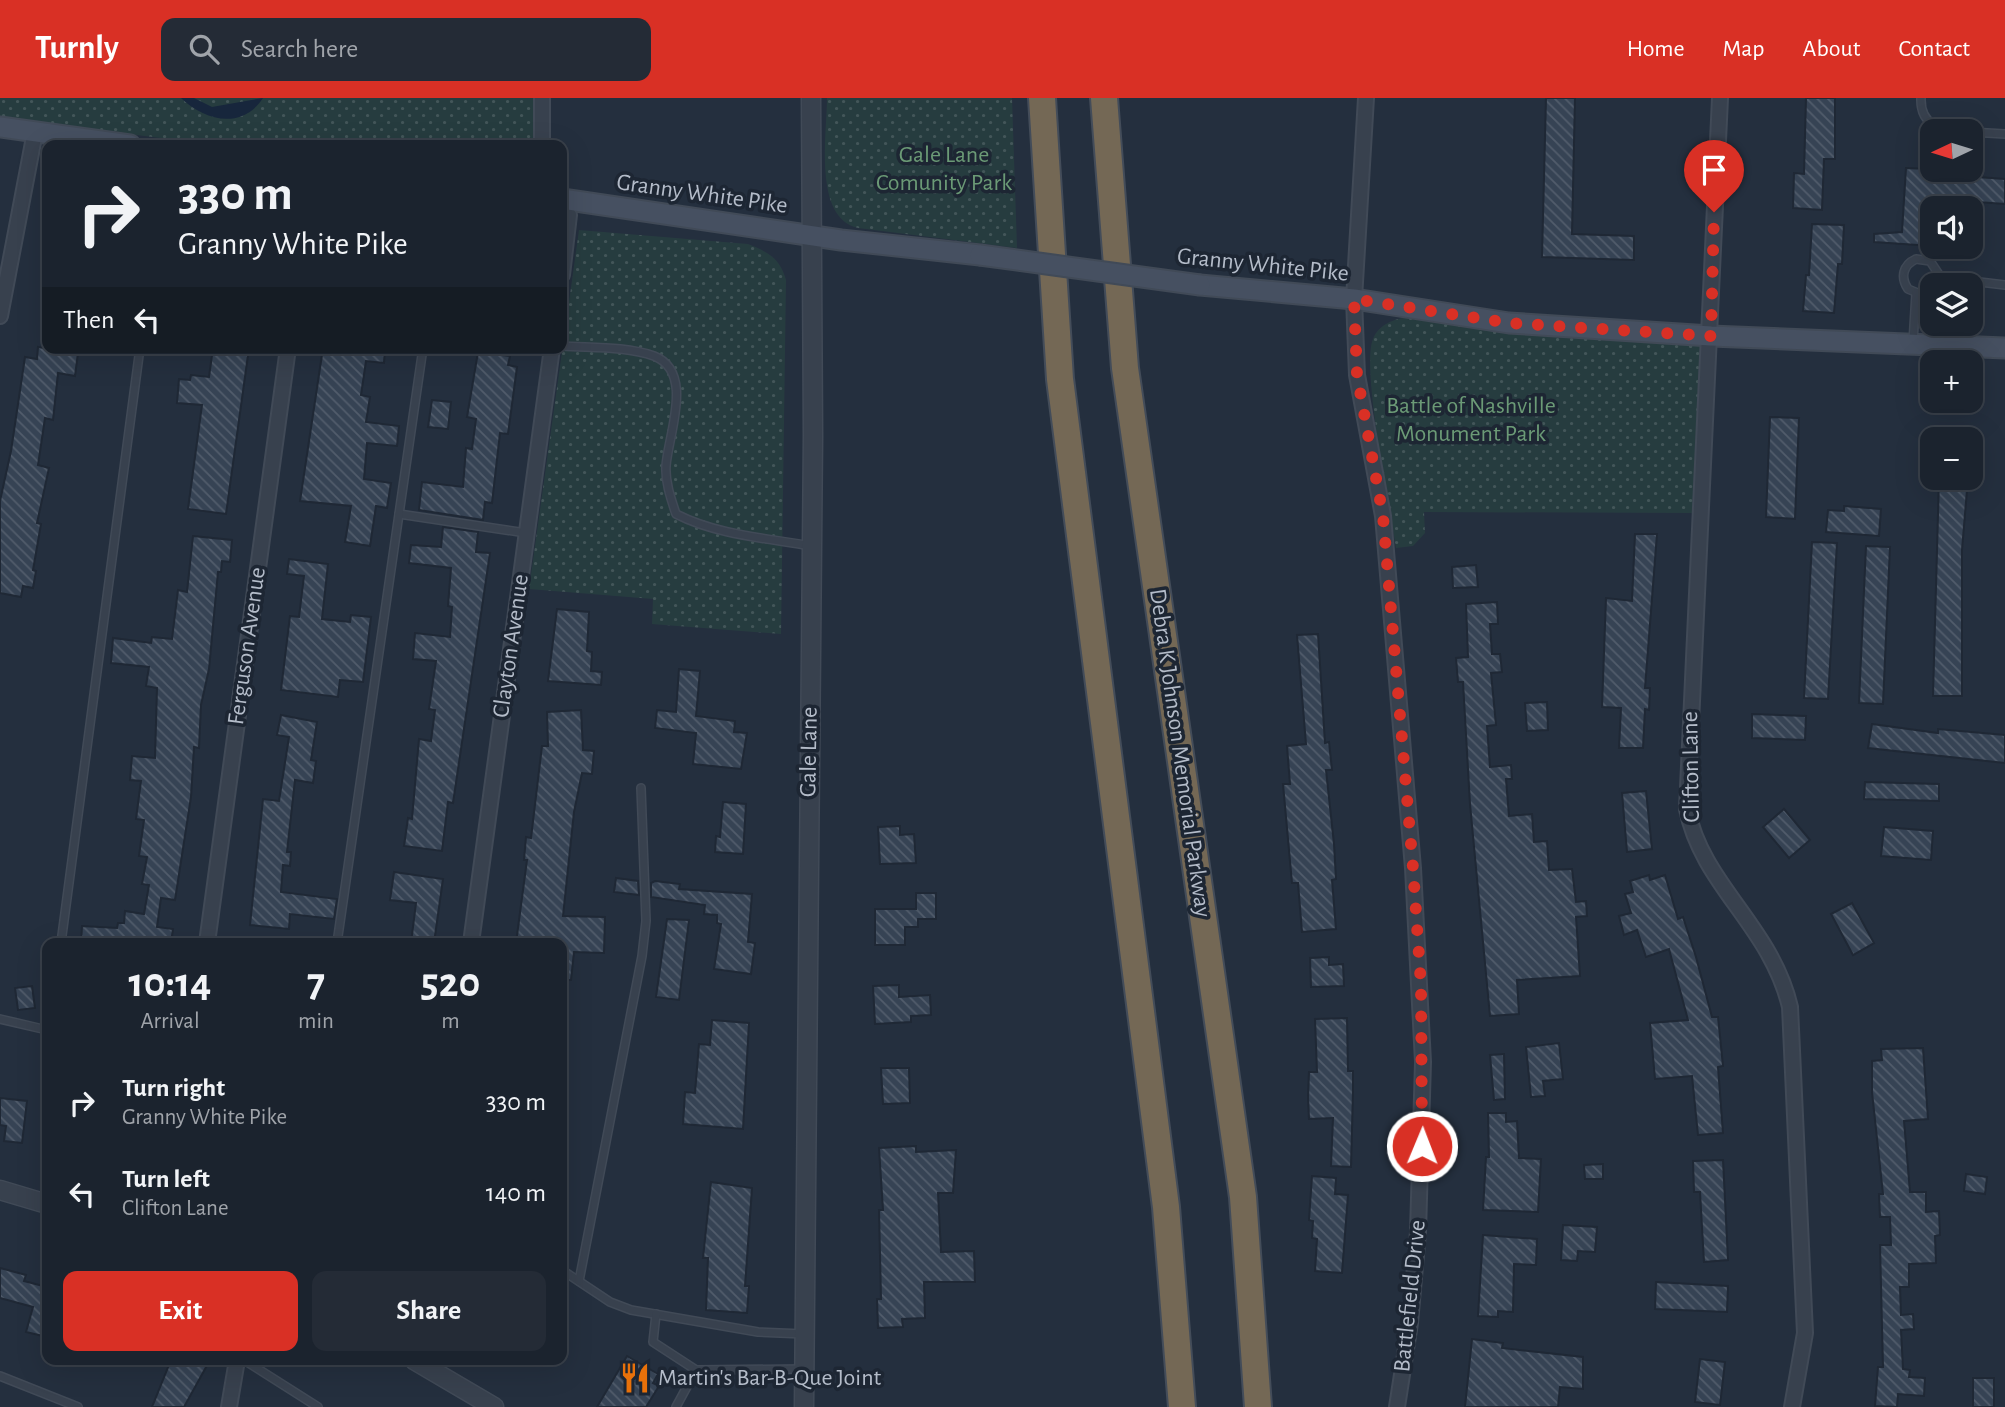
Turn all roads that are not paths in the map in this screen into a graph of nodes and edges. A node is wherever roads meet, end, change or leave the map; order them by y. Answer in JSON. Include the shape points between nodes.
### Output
{"nodes":[{"id":1,"x":542,"y":98,"type":"edge"},
{"id":2,"x":811,"y":98,"type":"edge"},
{"id":3,"x":1042,"y":98,"type":"edge"},
{"id":4,"x":1104,"y":98,"type":"edge"},
{"id":5,"x":1366,"y":98,"type":"edge"},
{"id":6,"x":1720,"y":98,"type":"edge"},
{"id":7,"x":1921,"y":98,"type":"edge"},
{"id":8,"x":1928,"y":119,"type":"edge"},
{"id":9,"x":0,"y":127,"type":"edge"},
{"id":10,"x":35,"y":132,"type":"junction"},
{"id":11,"x":1983,"y":132,"type":"edge"},
{"id":12,"x":2005,"y":134,"type":"edge"},
{"id":13,"x":93,"y":140,"type":"edge"},
{"id":14,"x":542,"y":140,"type":"edge"},
{"id":15,"x":567,"y":200,"type":"edge"},
{"id":16,"x":567,"y":213,"type":"edge"},
{"id":17,"x":567,"y":232,"type":"edge"},
{"id":18,"x":812,"y":235,"type":"junction"},
{"id":19,"x":1937,"y":273,"type":"edge"},
{"id":20,"x":1983,"y":284,"type":"edge"},
{"id":21,"x":2005,"y":285,"type":"edge"},
{"id":22,"x":1920,"y":292,"type":"edge"},
{"id":23,"x":1916,"y":293,"type":"junction"},
{"id":24,"x":1354,"y":299,"type":"junction"},
{"id":25,"x":0,"y":316,"type":"edge"},
{"id":26,"x":1711,"y":336,"type":"junction"},
{"id":27,"x":1913,"y":344,"type":"junction"},
{"id":28,"x":567,"y":346,"type":"edge"},
{"id":29,"x":2005,"y":348,"type":"edge"},
{"id":30,"x":139,"y":354,"type":"edge"},
{"id":31,"x":287,"y":354,"type":"edge"},
{"id":32,"x":422,"y":354,"type":"edge"},
{"id":33,"x":551,"y":354,"type":"edge"},
{"id":34,"x":399,"y":514,"type":"junction"},
{"id":35,"x":526,"y":533,"type":"junction"},
{"id":36,"x":811,"y":546,"type":"junction"},
{"id":37,"x":641,"y":788,"type":"dead end"},
{"id":38,"x":62,"y":938,"type":"edge"},
{"id":39,"x":208,"y":938,"type":"edge"},
{"id":40,"x":338,"y":938,"type":"edge"},
{"id":41,"x":472,"y":938,"type":"edge"},
{"id":42,"x":0,"y":1019,"type":"edge"},
{"id":43,"x":42,"y":1029,"type":"edge"},
{"id":44,"x":0,"y":1190,"type":"edge"},
{"id":45,"x":42,"y":1203,"type":"edge"},
{"id":46,"x":567,"y":1273,"type":"edge"},
{"id":47,"x":579,"y":1281,"type":"junction"},
{"id":48,"x":656,"y":1314,"type":"junction"},
{"id":49,"x":804,"y":1334,"type":"junction"},
{"id":50,"x":236,"y":1365,"type":"edge"},
{"id":51,"x":252,"y":1365,"type":"edge"},
{"id":52,"x":423,"y":1365,"type":"edge"},
{"id":53,"x":804,"y":1369,"type":"junction"},
{"id":54,"x":696,"y":1370,"type":"junction"},
{"id":55,"x":0,"y":1376,"type":"edge"},
{"id":56,"x":78,"y":1407,"type":"edge"},
{"id":57,"x":229,"y":1407,"type":"edge"},
{"id":58,"x":318,"y":1407,"type":"edge"},
{"id":59,"x":494,"y":1407,"type":"edge"},
{"id":60,"x":676,"y":1407,"type":"edge"},
{"id":61,"x":804,"y":1407,"type":"edge"},
{"id":62,"x":1182,"y":1407,"type":"edge"},
{"id":63,"x":1258,"y":1407,"type":"edge"},
{"id":64,"x":1398,"y":1407,"type":"edge"},
{"id":65,"x":1792,"y":1407,"type":"edge"}],
"edges":[{"from":1,"to":14,"type":"street"},
{"from":2,"to":18,"type":"street","name":"Gale Lane"},
{"from":3,"to":62,"type":"highway","via":[[1060,379],[1166,1207]]},
{"from":4,"to":63,"type":"highway","name":"Debra K Johnson Memorial Parkway","via":[[1125,368],[1243,1197]]},
{"from":5,"to":24,"type":"street","name":"Battlefield Drive"},
{"from":6,"to":26,"type":"street","name":"Clifton Lane"},
{"from":7,"to":8,"type":"lane"},
{"from":9,"to":10,"type":"main road"},
{"from":10,"to":13,"type":"main road"},
{"from":10,"to":25,"type":"street"},
{"from":11,"to":12,"type":"lane"},
{"from":15,"to":18,"type":"main road","name":"Granny White Pike"},
{"from":16,"to":17,"type":"street"},
{"from":18,"to":24,"type":"main road","name":"Granny White Pike","bridge":true,"via":[[1200,285]]},
{"from":18,"to":36,"type":"street","name":"Gale Lane"},
{"from":19,"to":23,"type":"lane","via":[[1930,261],[1911,261],[1903,279]]},
{"from":20,"to":21,"type":"lane"},
{"from":22,"to":23,"type":"lane"},
{"from":23,"to":27,"type":"lane"},
{"from":24,"to":26,"type":"main road","name":"Granny White Pike","via":[[1509,323]]},
{"from":24,"to":64,"type":"street","name":"Battlefield Drive","via":[[1357,375],[1383,516],[1421,985],[1418,1232]]},
{"from":26,"to":27,"type":"main road","name":"Granny White Pike"},
{"from":26,"to":65,"type":"street","name":"Clifton Lane","via":[[1686,809],[1699,852],[1777,964],[1790,1007],[1805,1333]]},
{"from":27,"to":29,"type":"main road","name":"Granny White Pike"},
{"from":28,"to":36,"type":"lane","via":[[656,357],[675,379],[677,400],[666,468],[676,514],[726,531]]},
{"from":30,"to":38,"type":"lane"},
{"from":31,"to":39,"type":"street","name":"Ferguson Avenue"},
{"from":32,"to":34,"type":"lane"},
{"from":33,"to":35,"type":"street","name":"Clayton Avenue"},
{"from":34,"to":35,"type":"lane"},
{"from":34,"to":40,"type":"lane"},
{"from":35,"to":41,"type":"street","name":"Clayton Avenue"},
{"from":36,"to":49,"type":"street","name":"Gale Lane"},
{"from":37,"to":47,"type":"lane","via":[[646,921],[642,956]]},
{"from":42,"to":43,"type":"lane"},
{"from":44,"to":45,"type":"street"},
{"from":46,"to":47,"type":"lane"},
{"from":47,"to":48,"type":"lane","via":[[610,1302]]},
{"from":48,"to":49,"type":"lane","via":[[758,1332]]},
{"from":48,"to":54,"type":"lane","via":[[653,1342]]},
{"from":49,"to":53,"type":"street","name":"Gale Lane"},
{"from":50,"to":57,"type":"street"},
{"from":51,"to":58,"type":"lane"},
{"from":52,"to":59,"type":"street"},
{"from":53,"to":54,"type":"lane"},
{"from":53,"to":61,"type":"street","name":"Gale Lane"},
{"from":54,"to":60,"type":"lane"},
{"from":55,"to":56,"type":"lane"}]}
